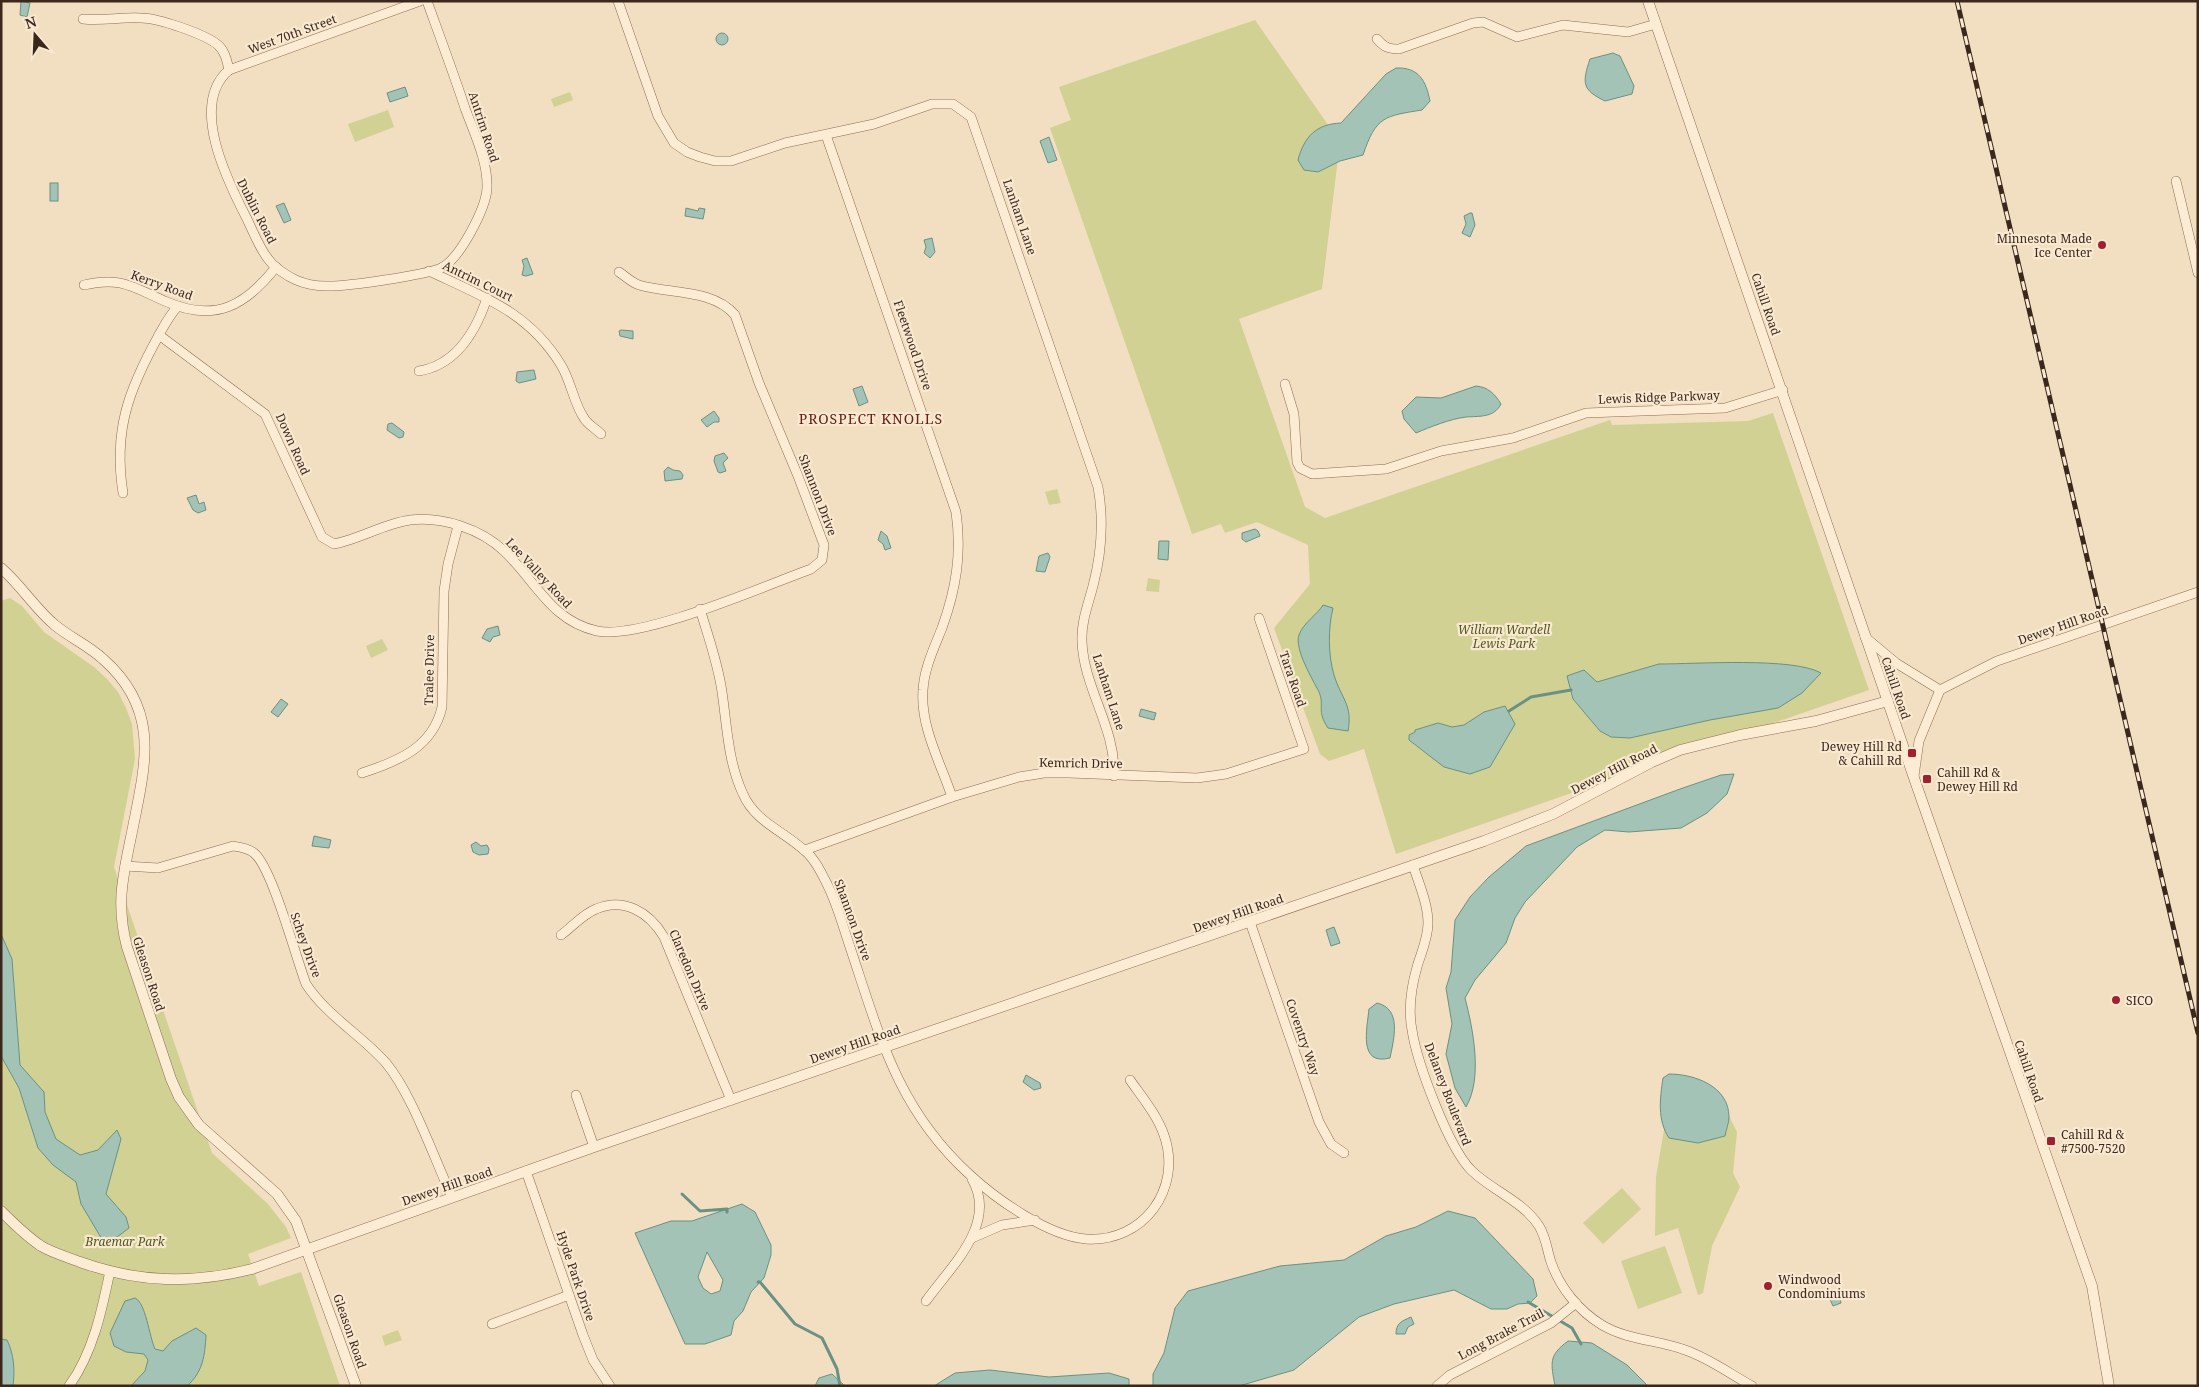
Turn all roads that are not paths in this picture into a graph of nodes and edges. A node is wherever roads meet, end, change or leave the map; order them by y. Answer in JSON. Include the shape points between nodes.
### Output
{"nodes":[{"id":1,"x":420,"y":1,"type":"edge"},
{"id":2,"x":427,"y":1,"type":"edge"},
{"id":3,"x":618,"y":1,"type":"edge"},
{"id":4,"x":1648,"y":1,"type":"edge"},
{"id":5,"x":83,"y":19,"type":"dead end"},
{"id":6,"x":1656,"y":24,"type":"junction"},
{"id":7,"x":1377,"y":39,"type":"dead end"},
{"id":8,"x":229,"y":70,"type":"junction"},
{"id":9,"x":826,"y":134,"type":"junction"},
{"id":10,"x":2176,"y":181,"type":"dead end"},
{"id":11,"x":276,"y":267,"type":"junction"},
{"id":12,"x":429,"y":271,"type":"junction"},
{"id":13,"x":619,"y":272,"type":"dead end"},
{"id":14,"x":2198,"y":273,"type":"edge"},
{"id":15,"x":84,"y":285,"type":"dead end"},
{"id":16,"x":487,"y":298,"type":"junction"},
{"id":17,"x":178,"y":306,"type":"junction"},
{"id":18,"x":159,"y":335,"type":"junction"},
{"id":19,"x":419,"y":371,"type":"dead end"},
{"id":20,"x":1285,"y":384,"type":"dead end"},
{"id":21,"x":1783,"y":390,"type":"junction"},
{"id":22,"x":601,"y":434,"type":"dead end"},
{"id":23,"x":123,"y":493,"type":"dead end"},
{"id":24,"x":458,"y":526,"type":"junction"},
{"id":25,"x":334,"y":544,"type":"joint"},
{"id":26,"x":1,"y":568,"type":"edge"},
{"id":27,"x":2198,"y":592,"type":"edge"},
{"id":28,"x":700,"y":609,"type":"junction"},
{"id":29,"x":1259,"y":618,"type":"dead end"},
{"id":30,"x":1865,"y":637,"type":"junction"},
{"id":31,"x":1940,"y":690,"type":"junction"},
{"id":32,"x":1888,"y":701,"type":"junction"},
{"id":33,"x":1304,"y":749,"type":"joint"},
{"id":34,"x":362,"y":773,"type":"dead end"},
{"id":35,"x":1114,"y":776,"type":"junction"},
{"id":36,"x":1914,"y":778,"type":"junction"},
{"id":37,"x":952,"y":797,"type":"junction"},
{"id":38,"x":805,"y":850,"type":"junction"},
{"id":39,"x":1413,"y":865,"type":"junction"},
{"id":40,"x":125,"y":866,"type":"junction"},
{"id":41,"x":1250,"y":922,"type":"junction"},
{"id":42,"x":561,"y":935,"type":"dead end"},
{"id":43,"x":884,"y":1048,"type":"junction"},
{"id":44,"x":1130,"y":1080,"type":"dead end"},
{"id":45,"x":576,"y":1095,"type":"dead end"},
{"id":46,"x":731,"y":1100,"type":"junction"},
{"id":47,"x":594,"y":1147,"type":"junction"},
{"id":48,"x":1344,"y":1153,"type":"dead end"},
{"id":49,"x":526,"y":1171,"type":"junction"},
{"id":50,"x":969,"y":1174,"type":"junction"},
{"id":51,"x":452,"y":1197,"type":"junction"},
{"id":52,"x":1,"y":1211,"type":"edge"},
{"id":53,"x":1035,"y":1220,"type":"junction"},
{"id":54,"x":972,"y":1238,"type":"junction"},
{"id":55,"x":308,"y":1248,"type":"junction"},
{"id":56,"x":110,"y":1271,"type":"junction"},
{"id":57,"x":569,"y":1295,"type":"junction"},
{"id":58,"x":926,"y":1301,"type":"dead end"},
{"id":59,"x":1576,"y":1303,"type":"junction"},
{"id":60,"x":492,"y":1324,"type":"dead end"},
{"id":61,"x":69,"y":1386,"type":"edge"},
{"id":62,"x":356,"y":1386,"type":"edge"},
{"id":63,"x":610,"y":1386,"type":"edge"},
{"id":64,"x":1437,"y":1386,"type":"edge"},
{"id":65,"x":1752,"y":1386,"type":"edge"},
{"id":66,"x":2109,"y":1386,"type":"edge"}],
"edges":[{"from":1,"to":8,"type":"street","name":"West 70th Street"},
{"from":2,"to":12,"type":"street","name":"Antrim Road","via":[[482,156],[487,188],[485,205],[459,249],[442,268]]},
{"from":3,"to":9,"type":"street","name":"Lanham Lane","via":[[658,116],[674,143],[687,152],[715,161],[731,161],[785,143]]},
{"from":4,"to":6,"type":"street","name":"Cahill Road"},
{"from":5,"to":8,"type":"street","via":[[140,18],[169,23],[218,45]]},
{"from":6,"to":7,"type":"street","via":[[1628,32],[1563,25],[1517,37],[1483,22],[1399,49],[1383,46]]},
{"from":6,"to":21,"type":"street","name":"Cahill Road"},
{"from":8,"to":11,"type":"street","name":"Dublin Road","via":[[214,91],[218,156],[260,246]]},
{"from":9,"to":35,"type":"street","name":"Lanham Lane","via":[[874,124],[932,104],[953,104],[971,117],[1098,487],[1103,537],[1082,641],[1110,735]]},
{"from":9,"to":37,"type":"street","name":"Fleetwood Drive","via":[[956,512],[960,536],[956,586],[922,692],[927,726]]},
{"from":10,"to":14,"type":"street"},
{"from":11,"to":12,"type":"street","name":"Dublin Road","via":[[296,280],[326,286]]},
{"from":11,"to":17,"type":"street","name":"Kerry Road","via":[[259,289],[230,307],[197,310]]},
{"from":12,"to":16,"type":"street","name":"Antrim Court"},
{"from":13,"to":28,"type":"street","name":"Shannon Drive","via":[[637,284],[712,299],[735,315],[824,545],[822,560],[810,570]]},
{"from":15,"to":17,"type":"street","name":"Kerry Road","via":[[99,281],[133,285]]},
{"from":16,"to":19,"type":"street","via":[[481,316],[462,346],[439,365]]},
{"from":16,"to":22,"type":"street","name":"Antrim Court","via":[[519,317],[542,339],[565,372],[584,419]]},
{"from":17,"to":18,"type":"street","via":[[166,319]]},
{"from":18,"to":23,"type":"street","via":[[142,363],[125,411],[120,462]]},
{"from":18,"to":25,"type":"street","name":"Down Road","via":[[265,414],[315,525],[322,537]]},
{"from":20,"to":21,"type":"street","name":"Lewis Ridge Parkway","via":[[1294,414],[1297,462],[1300,468],[1312,474],[1386,468],[1441,451],[1513,438],[1586,413],[1726,408]]},
{"from":21,"to":30,"type":"street","name":"Cahill Road"},
{"from":24,"to":25,"type":"street","name":"Lee Valley Road","via":[[410,520]]},
{"from":24,"to":28,"type":"street","name":"Lee Valley Road","via":[[488,539],[504,551],[552,607],[581,626],[616,632],[633,630]]},
{"from":24,"to":34,"type":"street","name":"Tralee Drive","via":[[444,591],[439,721],[416,749]]},
{"from":26,"to":40,"type":"street","name":"Gleason Road","via":[[40,612],[116,672],[138,708],[146,751]]},
{"from":27,"to":31,"type":"street","name":"Dewey Hill Road","via":[[1997,661]]},
{"from":28,"to":38,"type":"street","name":"Shannon Drive","via":[[717,666],[729,753],[743,796],[764,823]]},
{"from":29,"to":33,"type":"street","name":"Tara Road"},
{"from":30,"to":31,"type":"street","via":[[1896,663]]},
{"from":30,"to":32,"type":"street","name":"Cahill Road"},
{"from":31,"to":36,"type":"street","via":[[1919,741]]},
{"from":32,"to":36,"type":"street","name":"Cahill Road"},
{"from":32,"to":39,"type":"street","name":"Dewey Hill Road","via":[[1816,721],[1680,750],[1553,814]]},
{"from":33,"to":35,"type":"street","name":"Kemrich Drive","via":[[1241,770],[1197,778]]},
{"from":35,"to":37,"type":"street","name":"Kemrich Drive","via":[[1044,773],[1019,776]]},
{"from":36,"to":66,"type":"street","name":"Cahill Road","via":[[2092,1286]]},
{"from":37,"to":38,"type":"street","name":"Kemrich Drive"},
{"from":38,"to":43,"type":"street","name":"Shannon Drive","via":[[822,874],[834,901]]},
{"from":39,"to":41,"type":"street","name":"Dewey Hill Road"},
{"from":39,"to":59,"type":"street","name":"Delaney Boulevard","via":[[1428,923],[1412,987],[1410,1009],[1412,1031],[1426,1076],[1459,1155],[1472,1170],[1527,1212],[1539,1226],[1560,1282]]},
{"from":40,"to":51,"type":"street","name":"Schey Drive","via":[[158,868],[233,846],[254,852],[266,871],[306,984],[314,996],[374,1050],[397,1078]]},
{"from":40,"to":55,"type":"street","name":"Gleason Road","via":[[119,907],[121,926],[179,1097],[199,1125],[277,1194],[288,1208]]},
{"from":41,"to":43,"type":"street","name":"Dewey Hill Road"},
{"from":41,"to":48,"type":"street","name":"Coventry Way","via":[[1319,1122],[1332,1144]]},
{"from":42,"to":46,"type":"street","name":"Claredon Drive","via":[[594,909],[621,904],[647,915],[664,937]]},
{"from":43,"to":46,"type":"street","name":"Dewey Hill Road"},
{"from":43,"to":50,"type":"street","name":"Shannon Drive","via":[[915,1109]]},
{"from":44,"to":53,"type":"street","name":"Shannon Drive","via":[[1165,1136],[1169,1172],[1158,1205],[1134,1228],[1101,1239],[1066,1234]]},
{"from":45,"to":47,"type":"street"},
{"from":46,"to":47,"type":"street","name":"Dewey Hill Road"},
{"from":47,"to":49,"type":"street","name":"Dewey Hill Road"},
{"from":49,"to":51,"type":"street","name":"Dewey Hill Road"},
{"from":49,"to":57,"type":"street","name":"Hyde Park Drive"},
{"from":50,"to":53,"type":"street","name":"Shannon Drive"},
{"from":50,"to":54,"type":"street","via":[[979,1198],[978,1225]]},
{"from":51,"to":55,"type":"street","name":"Dewey Hill Road"},
{"from":52,"to":56,"type":"street","name":"Dewey Hill Road","via":[[43,1247]]},
{"from":53,"to":54,"type":"street","via":[[1002,1225]]},
{"from":54,"to":58,"type":"street"},
{"from":55,"to":56,"type":"street","name":"Dewey Hill Road","via":[[252,1269],[199,1279],[160,1280]]},
{"from":55,"to":62,"type":"street","name":"Gleason Road"},
{"from":56,"to":61,"type":"street","via":[[98,1323]]},
{"from":57,"to":60,"type":"street"},
{"from":57,"to":63,"type":"street","name":"Hyde Park Drive","via":[[593,1360]]},
{"from":59,"to":64,"type":"street","name":"Long Brake Trail","via":[[1551,1323],[1450,1375]]},
{"from":59,"to":65,"type":"street","name":"Delaney Boulevard","via":[[1603,1325],[1622,1334],[1687,1351]]}]}
